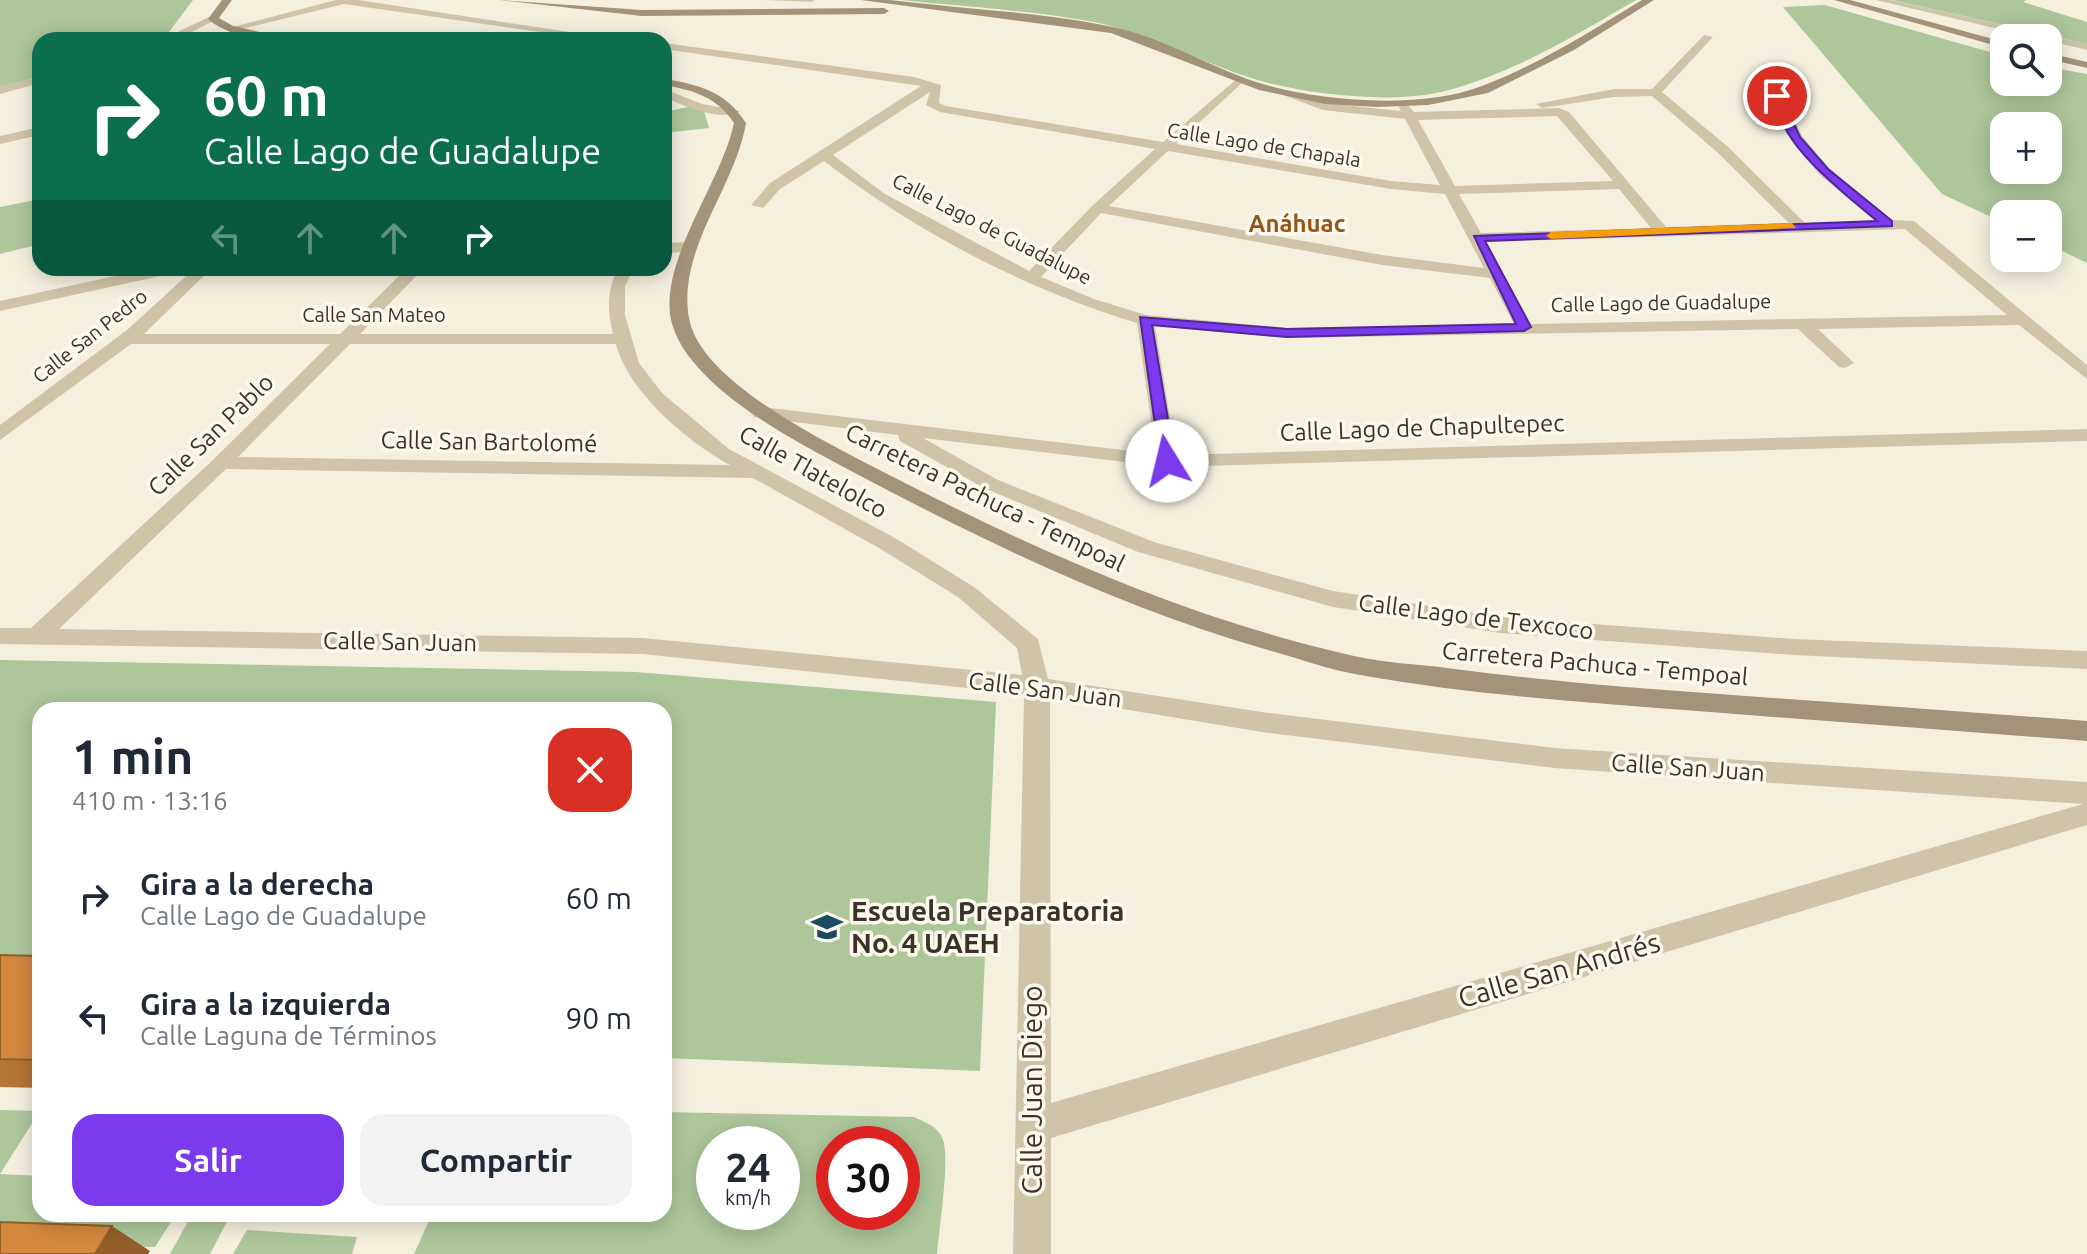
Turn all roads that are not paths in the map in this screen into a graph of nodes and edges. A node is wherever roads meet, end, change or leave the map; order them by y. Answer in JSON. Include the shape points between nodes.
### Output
{"nodes":[{"id":1,"x":227,"y":0,"type":"edge"},
{"id":2,"x":503,"y":0,"type":"edge"},
{"id":3,"x":652,"y":0,"type":"edge"},
{"id":4,"x":770,"y":0,"type":"edge"},
{"id":5,"x":811,"y":0,"type":"edge"},
{"id":6,"x":866,"y":0,"type":"edge"},
{"id":7,"x":1649,"y":0,"type":"edge"},
{"id":8,"x":1839,"y":0,"type":"edge"},
{"id":9,"x":1880,"y":0,"type":"edge"},
{"id":10,"x":344,"y":1,"type":"edge"},
{"id":11,"x":592,"y":11,"type":"junction"},
{"id":12,"x":963,"y":11,"type":"junction"},
{"id":13,"x":213,"y":19,"type":"junction"},
{"id":14,"x":1990,"y":25,"type":"edge"},
{"id":15,"x":230,"y":29,"type":"junction"},
{"id":16,"x":184,"y":32,"type":"edge"},
{"id":17,"x":247,"y":32,"type":"edge"},
{"id":18,"x":562,"y":32,"type":"edge"},
{"id":19,"x":1708,"y":37,"type":"dead end"},
{"id":20,"x":1990,"y":41,"type":"edge"},
{"id":21,"x":2062,"y":42,"type":"edge"},
{"id":22,"x":672,"y":47,"type":"edge"},
{"id":23,"x":2087,"y":47,"type":"edge"},
{"id":24,"x":2062,"y":59,"type":"edge"},
{"id":25,"x":2087,"y":65,"type":"edge"},
{"id":26,"x":1239,"y":80,"type":"junction"},
{"id":27,"x":1770,"y":80,"type":"dead end"},
{"id":28,"x":32,"y":82,"type":"edge"},
{"id":29,"x":672,"y":84,"type":"edge"},
{"id":30,"x":928,"y":84,"type":"junction"},
{"id":31,"x":0,"y":90,"type":"edge"},
{"id":32,"x":1655,"y":92,"type":"junction"},
{"id":33,"x":1289,"y":95,"type":"joint"},
{"id":34,"x":672,"y":96,"type":"edge"},
{"id":35,"x":1407,"y":109,"type":"junction"},
{"id":36,"x":734,"y":111,"type":"junction"},
{"id":37,"x":1489,"y":115,"type":"junction"},
{"id":38,"x":32,"y":133,"type":"edge"},
{"id":39,"x":0,"y":140,"type":"edge"},
{"id":40,"x":1163,"y":149,"type":"junction"},
{"id":41,"x":825,"y":155,"type":"junction"},
{"id":42,"x":1623,"y":185,"type":"junction"},
{"id":43,"x":1451,"y":190,"type":"junction"},
{"id":44,"x":758,"y":205,"type":"dead end"},
{"id":45,"x":1098,"y":208,"type":"junction"},
{"id":46,"x":1888,"y":224,"type":"junction"},
{"id":47,"x":1800,"y":226,"type":"junction"},
{"id":48,"x":1662,"y":232,"type":"junction"},
{"id":49,"x":1478,"y":238,"type":"junction"},
{"id":50,"x":690,"y":247,"type":"junction"},
{"id":51,"x":672,"y":248,"type":"edge"},
{"id":52,"x":1495,"y":274,"type":"junction"},
{"id":53,"x":137,"y":276,"type":"edge"},
{"id":54,"x":197,"y":276,"type":"edge"},
{"id":55,"x":408,"y":276,"type":"edge"},
{"id":56,"x":622,"y":276,"type":"edge"},
{"id":57,"x":1031,"y":278,"type":"junction"},
{"id":58,"x":0,"y":306,"type":"edge"},
{"id":59,"x":1145,"y":320,"type":"junction"},
{"id":60,"x":2021,"y":320,"type":"junction"},
{"id":61,"x":1800,"y":322,"type":"junction"},
{"id":62,"x":1524,"y":327,"type":"junction"},
{"id":63,"x":347,"y":336,"type":"junction"},
{"id":64,"x":124,"y":339,"type":"junction"},
{"id":65,"x":623,"y":339,"type":"junction"},
{"id":66,"x":1845,"y":363,"type":"dead end"},
{"id":67,"x":2087,"y":374,"type":"edge"},
{"id":68,"x":761,"y":413,"type":"junction"},
{"id":69,"x":898,"y":432,"type":"junction"},
{"id":70,"x":0,"y":434,"type":"edge"},
{"id":71,"x":2087,"y":435,"type":"edge"},
{"id":72,"x":1167,"y":461,"type":"junction"},
{"id":73,"x":221,"y":463,"type":"junction"},
{"id":74,"x":756,"y":472,"type":"junction"},
{"id":75,"x":38,"y":635,"type":"junction"},
{"id":76,"x":0,"y":636,"type":"edge"},
{"id":77,"x":2087,"y":660,"type":"edge"},
{"id":78,"x":1037,"y":686,"type":"junction"},
{"id":79,"x":2087,"y":731,"type":"edge"},
{"id":80,"x":2087,"y":793,"type":"edge"},
{"id":81,"x":2087,"y":814,"type":"edge"},
{"id":82,"x":1031,"y":1126,"type":"junction"},
{"id":83,"x":1032,"y":1254,"type":"edge"}],
"edges":[{"from":1,"to":13,"type":"main road"},
{"from":2,"to":11,"type":"main road"},
{"from":3,"to":11,"type":"main road"},
{"from":4,"to":5,"type":"lane"},
{"from":6,"to":12,"type":"main road"},
{"from":7,"to":35,"type":"main road","via":[[1511,79]]},
{"from":8,"to":20,"type":"main road"},
{"from":9,"to":14,"type":"lane"},
{"from":10,"to":15,"type":"street"},
{"from":10,"to":18,"type":"street"},
{"from":11,"to":12,"type":"main road"},
{"from":12,"to":26,"type":"main road","via":[[1113,30]]},
{"from":13,"to":15,"type":"main road"},
{"from":13,"to":16,"type":"street"},
{"from":15,"to":17,"type":"main road"},
{"from":19,"to":32,"type":"street"},
{"from":21,"to":23,"type":"lane"},
{"from":22,"to":30,"type":"street"},
{"from":24,"to":25,"type":"main road"},
{"from":26,"to":33,"type":"main road"},
{"from":26,"to":40,"type":"street"},
{"from":27,"to":46,"type":"street","via":[[1796,137],[1824,171]]},
{"from":28,"to":31,"type":"street"},
{"from":29,"to":36,"type":"main road","via":[[706,91]]},
{"from":30,"to":40,"type":"street","name":"Calle Lago de Chapala","via":[[939,90],[932,105],[944,109]]},
{"from":30,"to":41,"type":"street"},
{"from":32,"to":37,"type":"street","via":[[1614,93]]},
{"from":32,"to":47,"type":"street"},
{"from":33,"to":35,"type":"street","via":[[1323,106]]},
{"from":34,"to":36,"type":"street","via":[[700,107]]},
{"from":35,"to":37,"type":"street"},
{"from":35,"to":43,"type":"street"},
{"from":36,"to":50,"type":"main road","name":"Carretera Pachuca - Tempoal","via":[[740,123],[736,144]]},
{"from":37,"to":42,"type":"street","via":[[1565,115]]},
{"from":38,"to":39,"type":"street"},
{"from":40,"to":43,"type":"street","name":"Calle Lago de Chapala"},
{"from":40,"to":45,"type":"street"},
{"from":41,"to":44,"type":"street","via":[[775,186]]},
{"from":41,"to":57,"type":"street","name":"Calle Lago de Guadalupe","via":[[880,197]]},
{"from":42,"to":43,"type":"street","name":"Calle Lago de Chapala"},
{"from":42,"to":48,"type":"street"},
{"from":43,"to":49,"type":"street"},
{"from":45,"to":52,"type":"street","via":[[1382,260]]},
{"from":45,"to":57,"type":"street"},
{"from":46,"to":47,"type":"street"},
{"from":46,"to":60,"type":"street","via":[[1909,224]]},
{"from":47,"to":48,"type":"street"},
{"from":48,"to":49,"type":"street"},
{"from":49,"to":52,"type":"street"},
{"from":50,"to":51,"type":"street"},
{"from":50,"to":68,"type":"main road","name":"Carretera Pachuca - Tempoal","via":[[681,282],[680,320],[702,361]]},
{"from":52,"to":62,"type":"street"},
{"from":53,"to":58,"type":"street"},
{"from":54,"to":64,"type":"street","name":"Calle San Pedro"},
{"from":55,"to":63,"type":"street","name":"Calle San Pablo"},
{"from":56,"to":65,"type":"street","name":"Calle Tlatelolco","via":[[617,286]]},
{"from":57,"to":59,"type":"street","name":"Calle Lago de Guadalupe"},
{"from":59,"to":62,"type":"street","name":"Calle Lago de Guadalupe","via":[[1287,333]]},
{"from":59,"to":72,"type":"street"},
{"from":60,"to":61,"type":"street","name":"Calle Lago de Guadalupe"},
{"from":60,"to":67,"type":"street"},
{"from":61,"to":62,"type":"street","name":"Calle Lago de Guadalupe"},
{"from":61,"to":66,"type":"street"},
{"from":63,"to":64,"type":"street","name":"Calle San Mateo"},
{"from":63,"to":65,"type":"street","name":"Calle San Mateo"},
{"from":63,"to":73,"type":"street","name":"Calle San Pablo"},
{"from":64,"to":70,"type":"street","name":"Calle San Pedro"},
{"from":65,"to":74,"type":"street","name":"Calle Tlatelolco","via":[[630,364],[655,397],[722,453]]},
{"from":68,"to":69,"type":"street","name":"Calle Lago de Chapultepec"},
{"from":68,"to":79,"type":"main road","name":"Carretera Pachuca - Tempoal","via":[[948,514],[1075,574],[1203,623],[1357,666],[1558,691]]},
{"from":69,"to":72,"type":"street","name":"Calle Lago de Chapultepec"},
{"from":69,"to":77,"type":"street","name":"Calle Lago de Texcoco","via":[[991,484],[1146,547],[1333,599],[1501,625],[1794,647]]},
{"from":71,"to":72,"type":"street","name":"Calle Lago de Chapultepec"},
{"from":73,"to":74,"type":"street","name":"Calle San Bartolomé"},
{"from":73,"to":75,"type":"street","name":"Calle San Pablo"},
{"from":74,"to":78,"type":"street","name":"Calle Tlatelolco","via":[[966,592],[1029,645]]},
{"from":75,"to":76,"type":"street","name":"Calle San Juan"},
{"from":75,"to":78,"type":"street","name":"Calle San Juan","via":[[643,646]]},
{"from":78,"to":80,"type":"street","name":"Calle San Juan","via":[[1262,722],[1554,758]]},
{"from":78,"to":82,"type":"street","name":"Calle Juan Diego"},
{"from":81,"to":82,"type":"street","name":"Calle San Andrés"},
{"from":82,"to":83,"type":"street","name":"Calle Juan Diego"}]}
